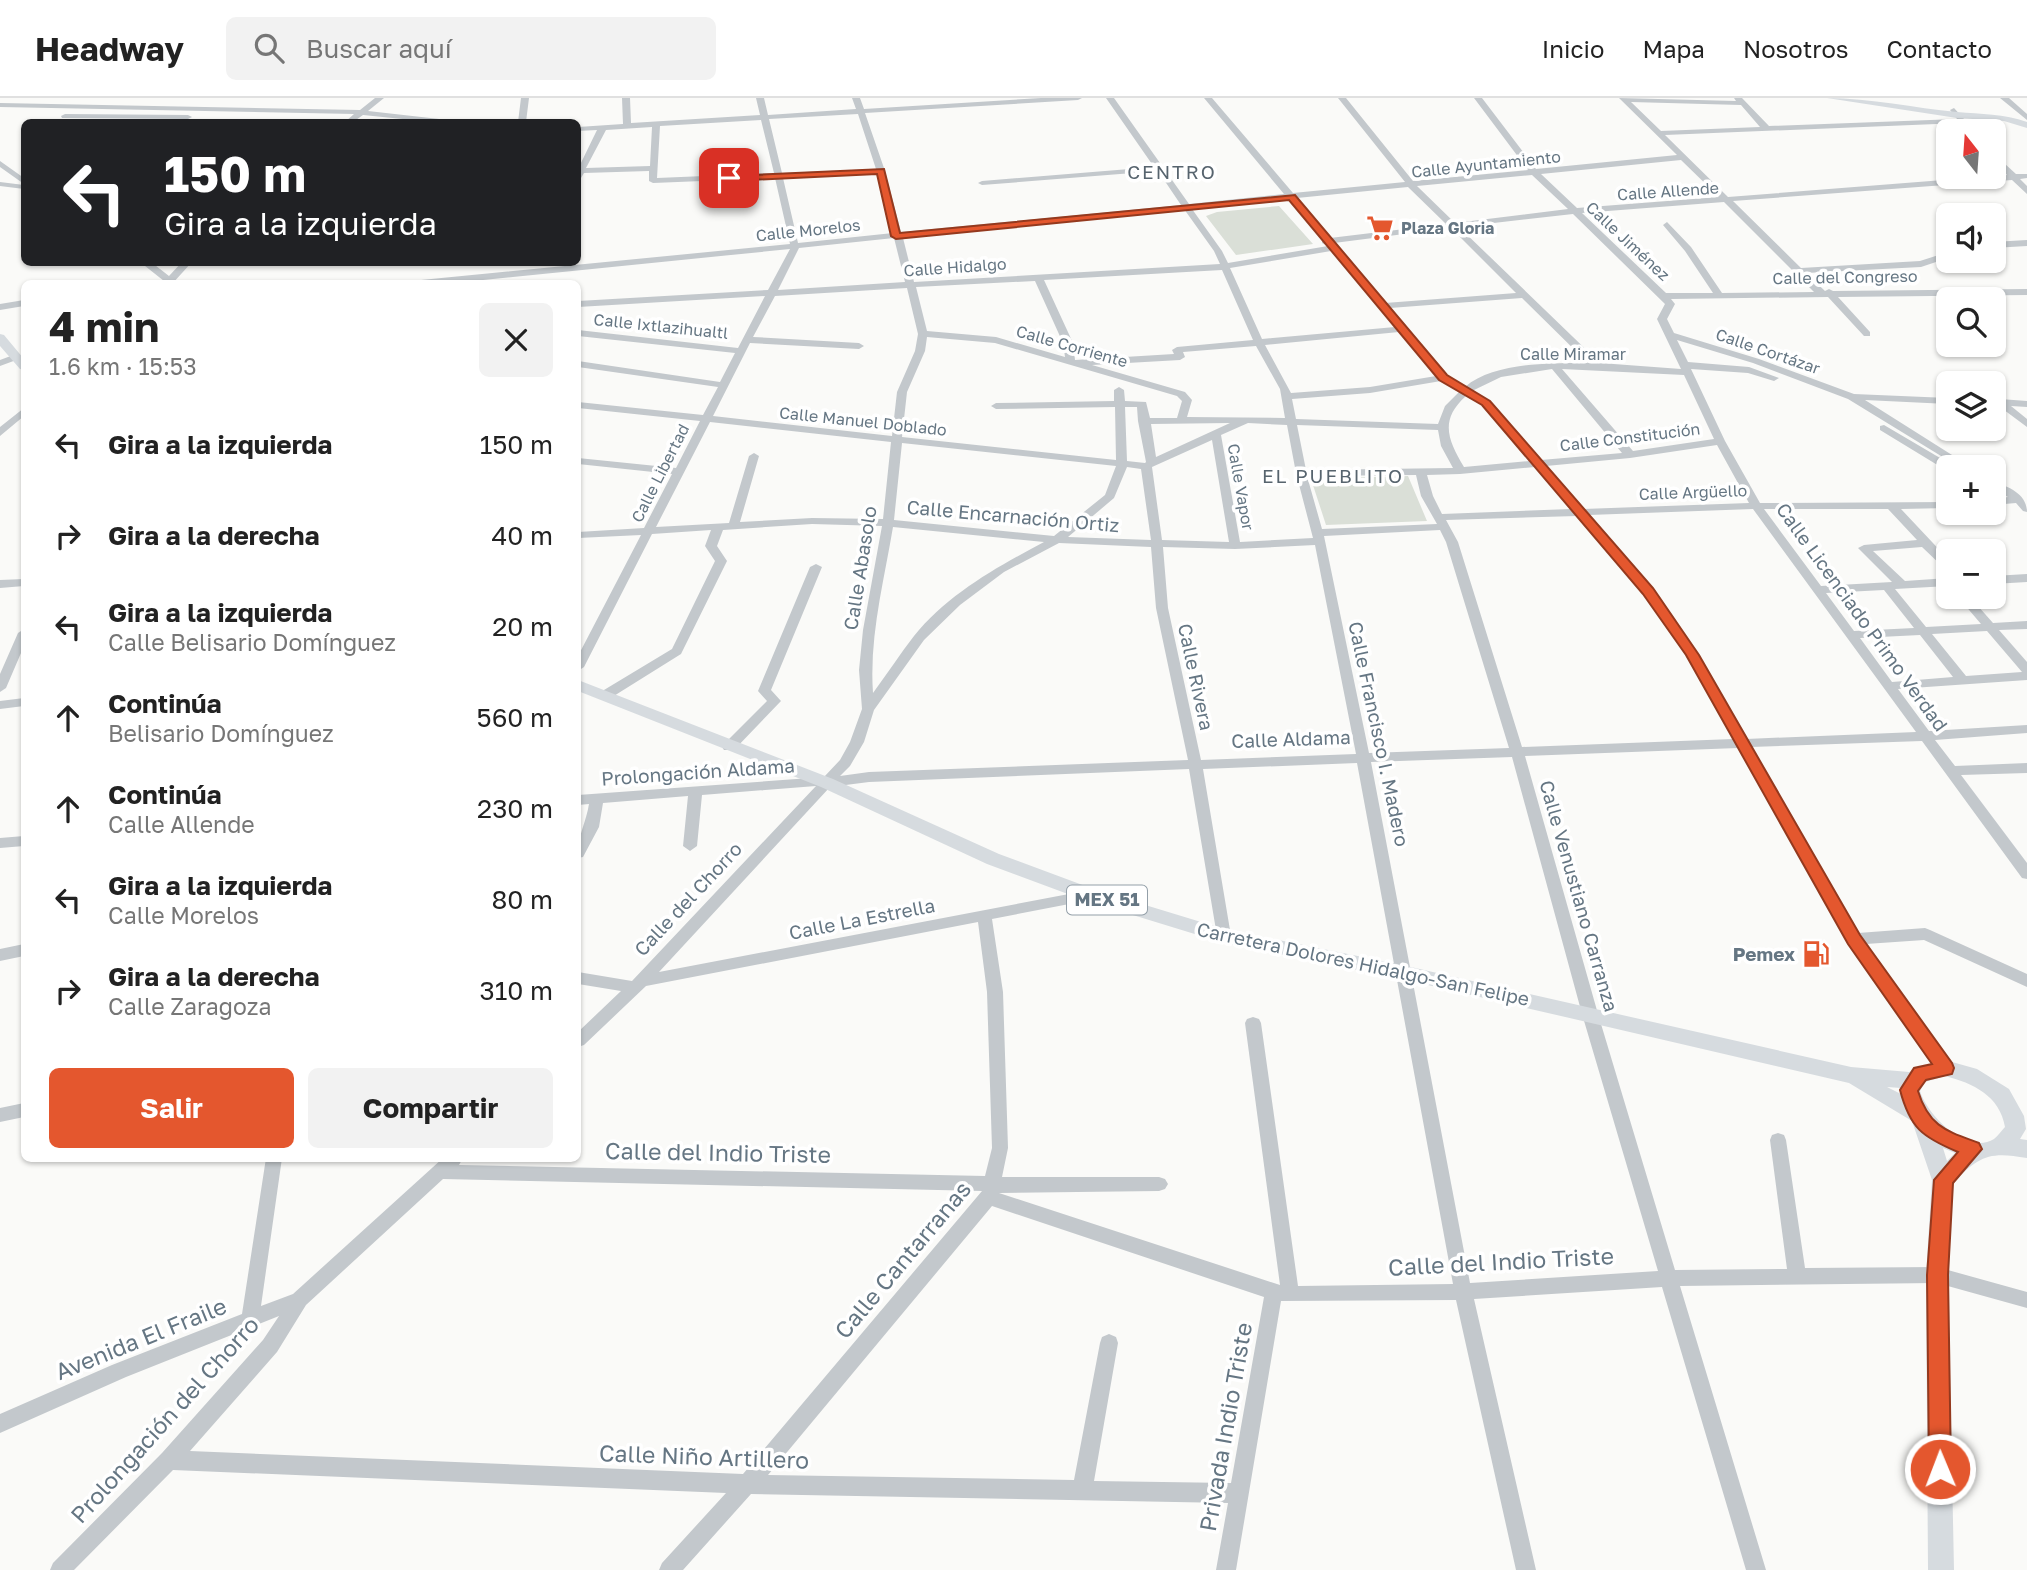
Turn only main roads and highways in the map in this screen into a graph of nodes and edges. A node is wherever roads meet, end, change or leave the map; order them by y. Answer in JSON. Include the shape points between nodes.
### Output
{"nodes":[{"id":1,"x":1832,"y":98,"type":"edge"},
{"id":2,"x":1871,"y":98,"type":"edge"},
{"id":3,"x":1893,"y":103,"type":"junction"},
{"id":4,"x":1957,"y":115,"type":"junction"},
{"id":5,"x":2027,"y":118,"type":"edge"},
{"id":6,"x":2027,"y":125,"type":"edge"},
{"id":7,"x":0,"y":338,"type":"edge"},
{"id":8,"x":20,"y":362,"type":"edge"},
{"id":9,"x":581,"y":686,"type":"edge"},
{"id":10,"x":1851,"y":1075,"type":"junction"},
{"id":11,"x":1913,"y":1081,"type":"junction"},
{"id":12,"x":2018,"y":1109,"type":"edge"},
{"id":13,"x":1920,"y":1119,"type":"junction"},
{"id":14,"x":2003,"y":1145,"type":"junction"},
{"id":15,"x":1973,"y":1149,"type":"junction"},
{"id":16,"x":2027,"y":1149,"type":"edge"},
{"id":17,"x":1943,"y":1180,"type":"junction"},
{"id":18,"x":1941,"y":1570,"type":"edge"}],
"edges":[{"from":1,"to":3,"type":"main road"},
{"from":2,"to":3,"type":"main road"},
{"from":3,"to":4,"type":"main road"},
{"from":4,"to":5,"type":"main road"},
{"from":4,"to":6,"type":"main road","via":[[2006,118]]},
{"from":7,"to":8,"type":"main road"},
{"from":9,"to":10,"type":"main road","name":"Carretera Dolores Hidalgo-San Felipe","number":"MEX 51","via":[[824,782],[993,859],[1090,895],[1224,936]]},
{"from":10,"to":11,"type":"main road","name":"Carretera Dolores Hidalgo-San Felipe","number":"MEX 51"},
{"from":10,"to":13,"type":"main road","name":"Carretera Dolores Hidalgo-San Felipe","number":"MEX 51"},
{"from":11,"to":12,"type":"main road","number":"MEX 51","via":[[1931,1069],[1945,1068],[1982,1080]]},
{"from":11,"to":13,"type":"main road","via":[[1909,1090]]},
{"from":12,"to":14,"type":"main road","via":[[2016,1129]]},
{"from":13,"to":15,"type":"main road","number":"MEX 51","via":[[1939,1136]]},
{"from":13,"to":17,"type":"main road"},
{"from":14,"to":15,"type":"main road","number":"MEX 51"},
{"from":14,"to":16,"type":"main road","number":"MEX 51"},
{"from":15,"to":17,"type":"main road"},
{"from":17,"to":18,"type":"main road","via":[[1937,1275]]}]}
